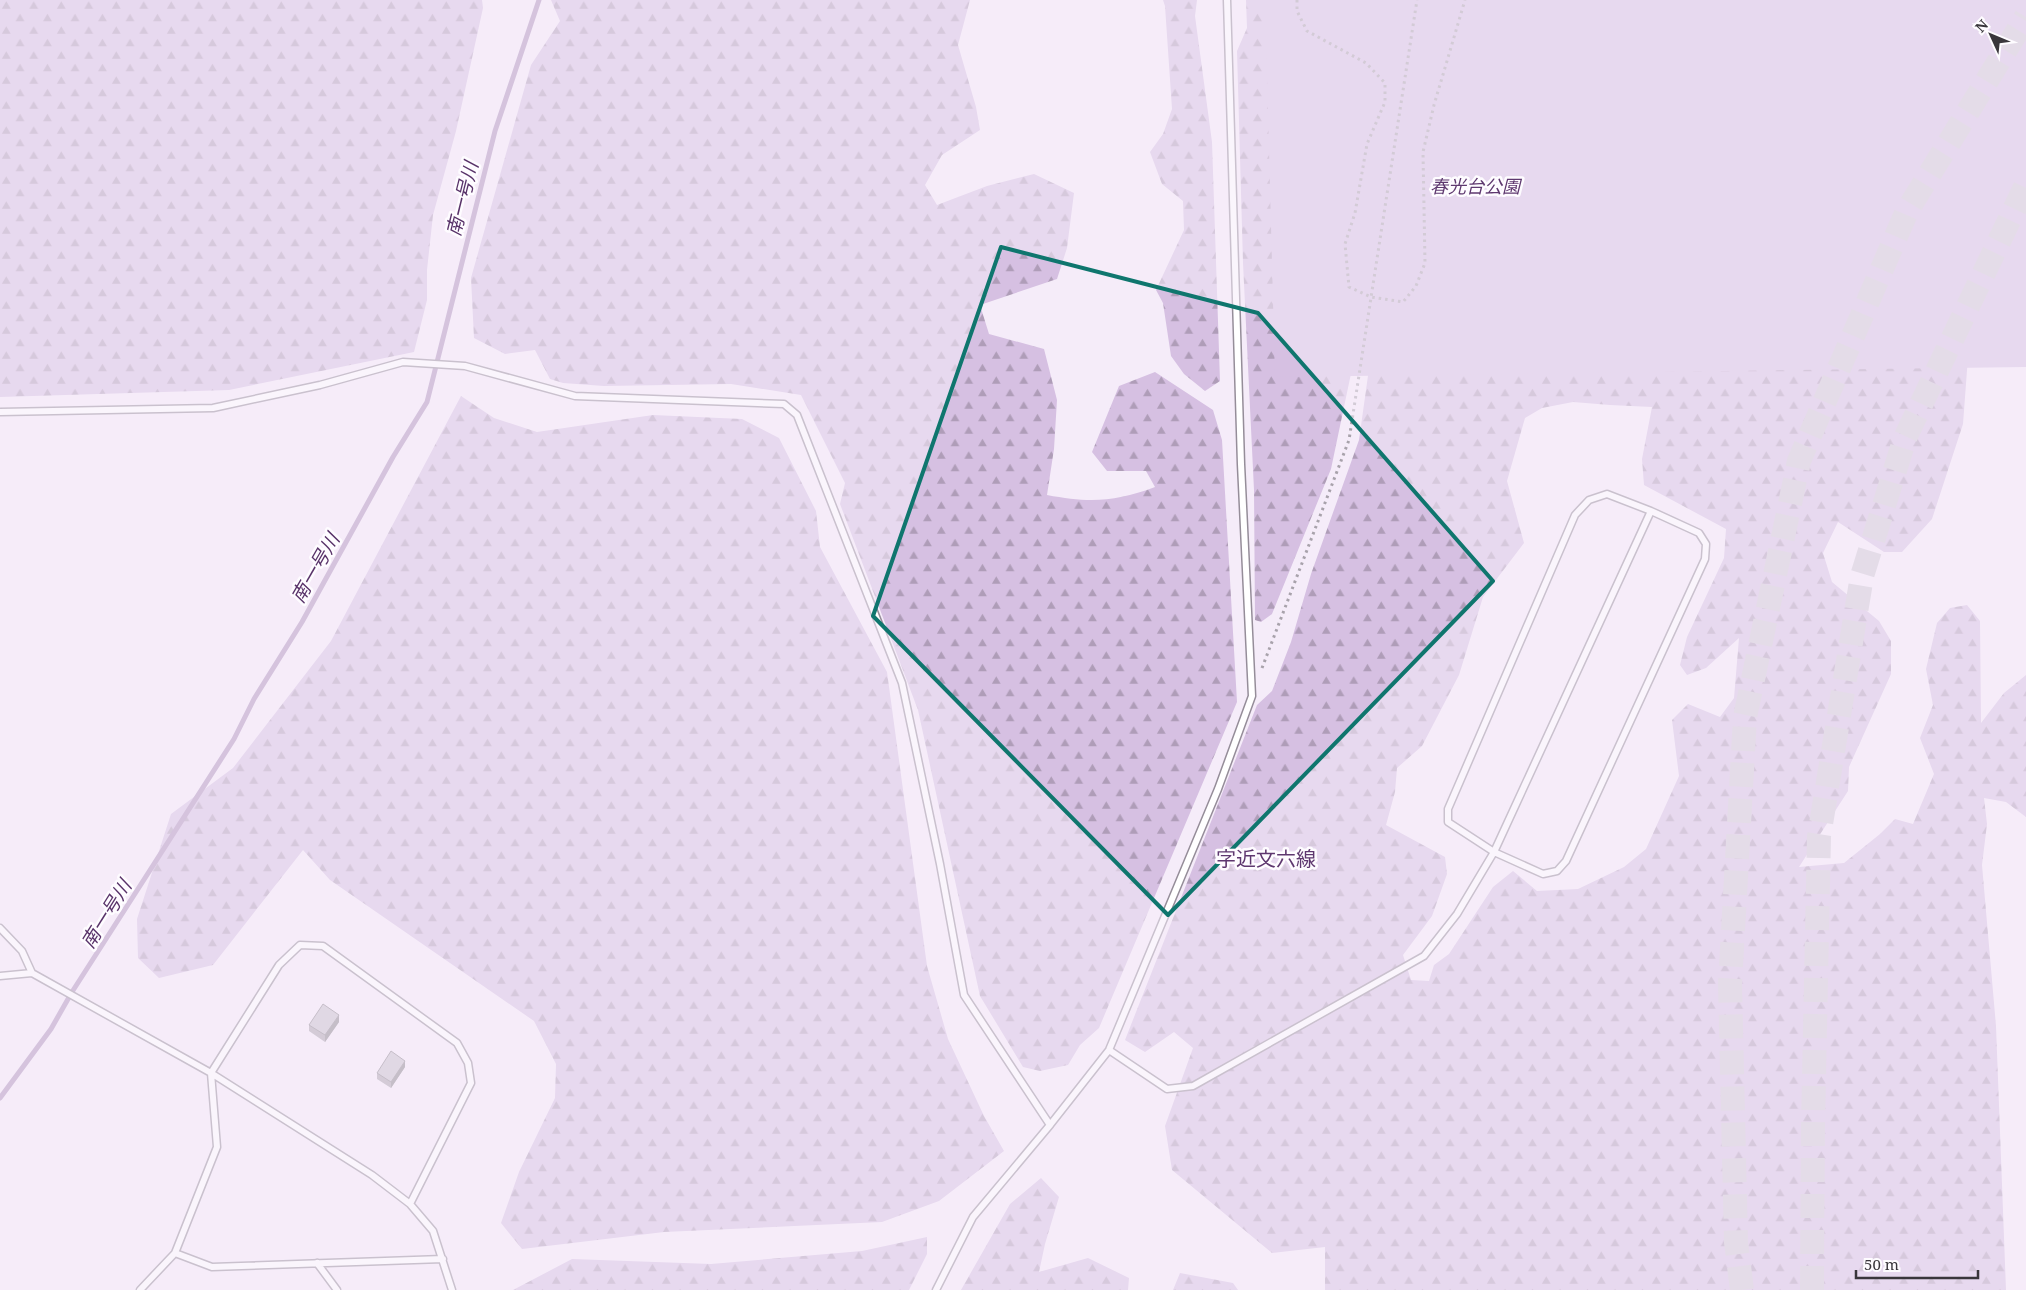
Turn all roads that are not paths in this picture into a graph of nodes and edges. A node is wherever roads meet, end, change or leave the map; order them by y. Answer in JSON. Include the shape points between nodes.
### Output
{"nodes":[{"id":1,"x":1227,"y":0,"type":"edge"},
{"id":2,"x":0,"y":412,"type":"edge"},
{"id":3,"x":1651,"y":511,"type":"junction"},
{"id":4,"x":1494,"y":852,"type":"junction"},
{"id":5,"x":0,"y":928,"type":"edge"},
{"id":6,"x":32,"y":973,"type":"junction"},
{"id":7,"x":0,"y":976,"type":"edge"},
{"id":8,"x":1109,"y":1050,"type":"junction"},
{"id":9,"x":211,"y":1073,"type":"junction"},
{"id":10,"x":1050,"y":1125,"type":"junction"},
{"id":11,"x":410,"y":1204,"type":"junction"},
{"id":12,"x":175,"y":1253,"type":"junction"},
{"id":13,"x":442,"y":1259,"type":"junction"},
{"id":14,"x":317,"y":1263,"type":"junction"},
{"id":15,"x":140,"y":1290,"type":"edge"},
{"id":16,"x":337,"y":1290,"type":"edge"},
{"id":17,"x":452,"y":1290,"type":"edge"},
{"id":18,"x":936,"y":1290,"type":"edge"}],
"edges":[{"from":1,"to":8,"type":"lane","via":[[1241,464],[1252,696],[1218,789]]},
{"from":2,"to":10,"type":"lane","via":[[213,408],[320,385],[403,362],[465,366],[575,396],[784,404],[797,415],[902,683],[964,995]]},
{"from":3,"to":4,"type":"lane"},
{"from":3,"to":4,"type":"lane","via":[[1607,494],[1589,500],[1575,515],[1448,809],[1448,822]]},
{"from":3,"to":4,"type":"lane","via":[[1699,533],[1706,544],[1706,559],[1566,861],[1557,871],[1543,874]]},
{"from":4,"to":8,"type":"lane","via":[[1457,914],[1424,956],[1193,1086],[1167,1088]]},
{"from":5,"to":6,"type":"lane","via":[[22,950]]},
{"from":6,"to":7,"type":"lane"},
{"from":6,"to":9,"type":"lane"},
{"from":8,"to":10,"type":"lane"},
{"from":9,"to":11,"type":"lane","via":[[372,1175]]},
{"from":9,"to":11,"type":"lane","via":[[280,965],[300,945],[323,946],[457,1043],[468,1062],[471,1083]]},
{"from":9,"to":12,"type":"lane","via":[[217,1147]]},
{"from":10,"to":18,"type":"lane","via":[[973,1217]]},
{"from":11,"to":13,"type":"lane","via":[[433,1231]]},
{"from":12,"to":14,"type":"lane","via":[[212,1267]]},
{"from":12,"to":15,"type":"lane"},
{"from":13,"to":14,"type":"lane"},
{"from":13,"to":17,"type":"lane"},
{"from":14,"to":16,"type":"lane"}]}
